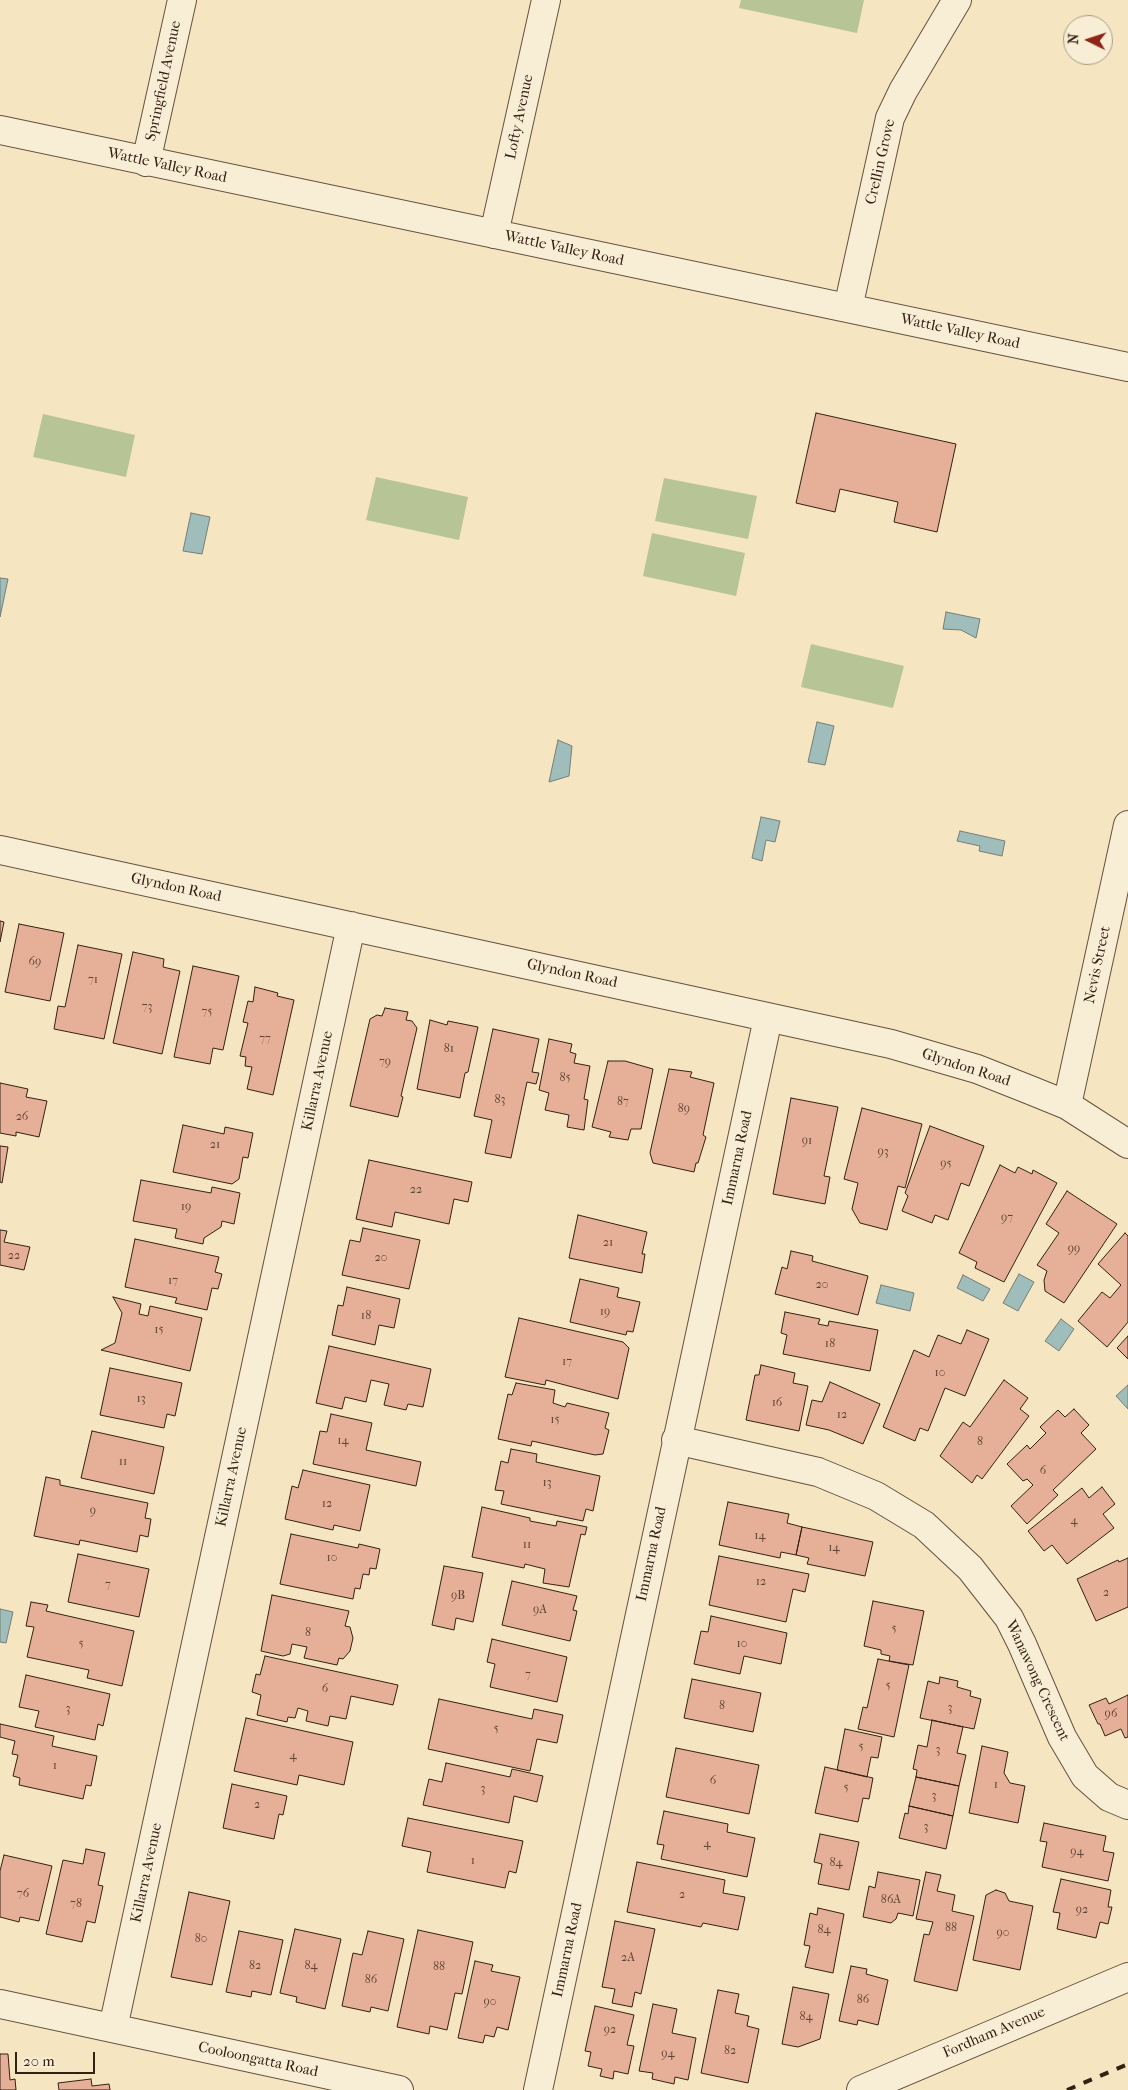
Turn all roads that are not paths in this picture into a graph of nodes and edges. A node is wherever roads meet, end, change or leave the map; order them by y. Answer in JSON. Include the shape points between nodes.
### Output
{"nodes":[{"id":1,"x":182,"y":0,"type":"edge"},
{"id":2,"x":546,"y":0,"type":"edge"},
{"id":3,"x":956,"y":0,"type":"edge"},
{"id":4,"x":0,"y":130,"type":"edge"},
{"id":5,"x":146,"y":162,"type":"junction"},
{"id":6,"x":494,"y":234,"type":"junction"},
{"id":7,"x":848,"y":308,"type":"junction"},
{"id":8,"x":1128,"y":367,"type":"edge"},
{"id":9,"x":1128,"y":825,"type":"edge"},
{"id":10,"x":0,"y":850,"type":"edge"},
{"id":11,"x":351,"y":926,"type":"junction"},
{"id":12,"x":768,"y":1018,"type":"junction"},
{"id":13,"x":1067,"y":1105,"type":"junction"},
{"id":14,"x":1128,"y":1144,"type":"edge"},
{"id":15,"x":676,"y":1440,"type":"junction"},
{"id":16,"x":1128,"y":1805,"type":"edge"},
{"id":17,"x":1128,"y":1976,"type":"edge"},
{"id":18,"x":0,"y":2004,"type":"edge"},
{"id":19,"x":113,"y":2028,"type":"junction"},
{"id":20,"x":399,"y":2090,"type":"edge"},
{"id":21,"x":538,"y":2090,"type":"edge"},
{"id":22,"x":861,"y":2090,"type":"edge"}],
"edges":[{"from":1,"to":5,"type":"street","name":"Springfield Avenue"},
{"from":2,"to":6,"type":"street","name":"Lofty Avenue"},
{"from":3,"to":7,"type":"street","name":"Crellin Grove","via":[[890,118]]},
{"from":4,"to":5,"type":"street","name":"Wattle Valley Road"},
{"from":5,"to":6,"type":"street","name":"Wattle Valley Road"},
{"from":6,"to":7,"type":"street","name":"Wattle Valley Road"},
{"from":7,"to":8,"type":"street","name":"Wattle Valley Road"},
{"from":9,"to":13,"type":"street","name":"Nevis Street"},
{"from":10,"to":11,"type":"street","name":"Glyndon Road"},
{"from":11,"to":12,"type":"street","name":"Glyndon Road"},
{"from":11,"to":19,"type":"street","name":"Killarra Avenue"},
{"from":12,"to":13,"type":"street","name":"Glyndon Road","via":[[849,1034],[977,1069]]},
{"from":12,"to":15,"type":"street","name":"Immarna Road"},
{"from":13,"to":14,"type":"street","name":"Glyndon Road"},
{"from":15,"to":16,"type":"street","name":"Wanawong Crescent","via":[[818,1472],[876,1496],[924,1525],[970,1568],[1008,1618],[1062,1737],[1085,1776],[1110,1797]]},
{"from":15,"to":21,"type":"street","name":"Immarna Road"},
{"from":17,"to":22,"type":"street","name":"Fordham Avenue"},
{"from":18,"to":19,"type":"street","name":"Cooloongatta Road"},
{"from":19,"to":20,"type":"street","name":"Cooloongatta Road"}]}
